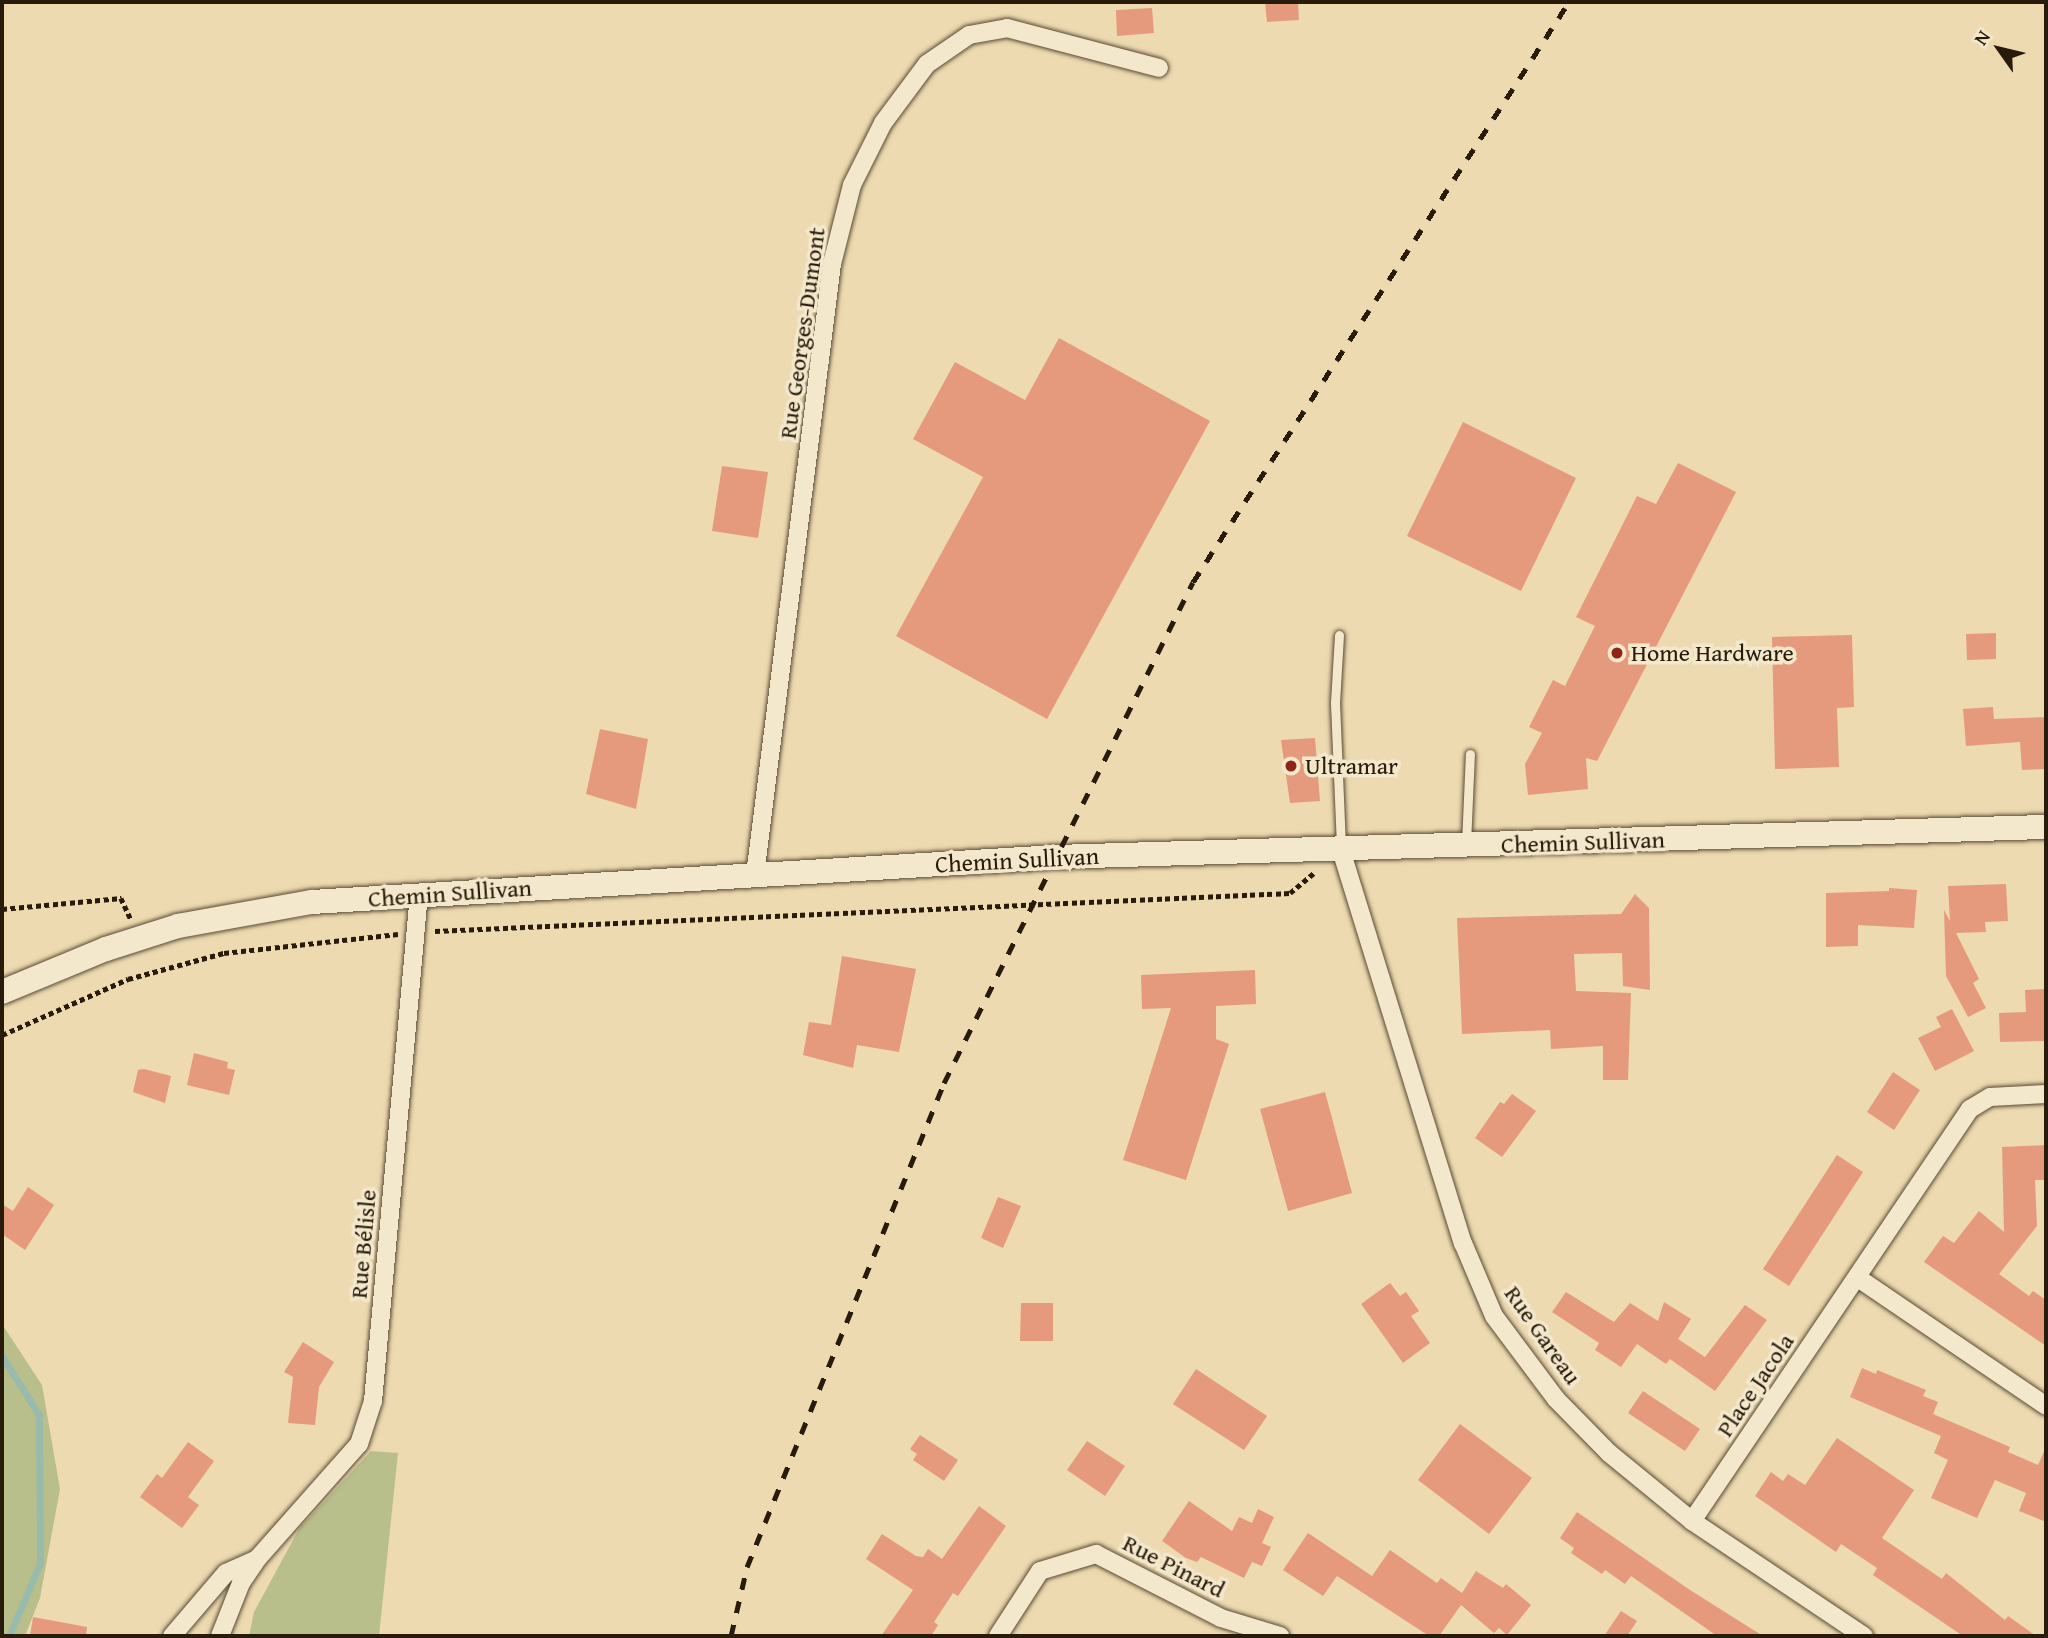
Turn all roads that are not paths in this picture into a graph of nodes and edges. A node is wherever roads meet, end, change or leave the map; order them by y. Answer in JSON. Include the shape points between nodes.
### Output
{"nodes":[{"id":1,"x":1159,"y":68,"type":"dead end"},
{"id":2,"x":1339,"y":635,"type":"dead end"},
{"id":3,"x":1470,"y":754,"type":"dead end"},
{"id":4,"x":2046,"y":827,"type":"edge"},
{"id":5,"x":1466,"y":846,"type":"junction"},
{"id":6,"x":1341,"y":850,"type":"junction"},
{"id":7,"x":755,"y":875,"type":"junction"},
{"id":8,"x":419,"y":894,"type":"junction"},
{"id":9,"x":2,"y":992,"type":"edge"},
{"id":10,"x":2046,"y":1094,"type":"edge"},
{"id":11,"x":1858,"y":1278,"type":"junction"},
{"id":12,"x":2046,"y":1406,"type":"edge"},
{"id":13,"x":1692,"y":1521,"type":"junction"},
{"id":14,"x":258,"y":1558,"type":"junction"},
{"id":15,"x":172,"y":1636,"type":"edge"},
{"id":16,"x":220,"y":1636,"type":"edge"},
{"id":17,"x":998,"y":1636,"type":"edge"},
{"id":18,"x":1280,"y":1636,"type":"edge"},
{"id":19,"x":1864,"y":1636,"type":"edge"}],
"edges":[{"from":1,"to":7,"type":"street","name":"Rue Georges-Dumont","via":[[1007,28],[969,35],[927,64],[883,123],[852,185],[832,264]]},
{"from":2,"to":6,"type":"lane","via":[[1335,703]]},
{"from":3,"to":5,"type":"lane"},
{"from":4,"to":5,"type":"main road","name":"Chemin Sullivan"},
{"from":5,"to":6,"type":"main road","name":"Chemin Sullivan"},
{"from":6,"to":7,"type":"main road","name":"Chemin Sullivan","via":[[1056,857]]},
{"from":6,"to":13,"type":"street","name":"Rue Gareau","via":[[1463,1243],[1494,1316],[1556,1399],[1609,1452]]},
{"from":7,"to":8,"type":"main road","name":"Chemin Sullivan"},
{"from":8,"to":9,"type":"main road","name":"Chemin Sullivan","via":[[247,911],[140,939]]},
{"from":8,"to":14,"type":"street","name":"Rue Bélisle","via":[[373,1401],[359,1444],[347,1462]]},
{"from":10,"to":11,"type":"street","name":"Place Jacola","via":[[1990,1097],[1970,1109]]},
{"from":11,"to":12,"type":"street"},
{"from":11,"to":13,"type":"street","name":"Place Jacola"},
{"from":13,"to":19,"type":"street","name":"Rue Gareau"},
{"from":14,"to":15,"type":"street","name":"Rue Bélisle","via":[[226,1573]]},
{"from":14,"to":16,"type":"street","name":"Rue Bélisle","via":[[241,1583]]},
{"from":17,"to":18,"type":"street","name":"Rue Pinard","via":[[1040,1571],[1096,1554],[1221,1618]]}]}
